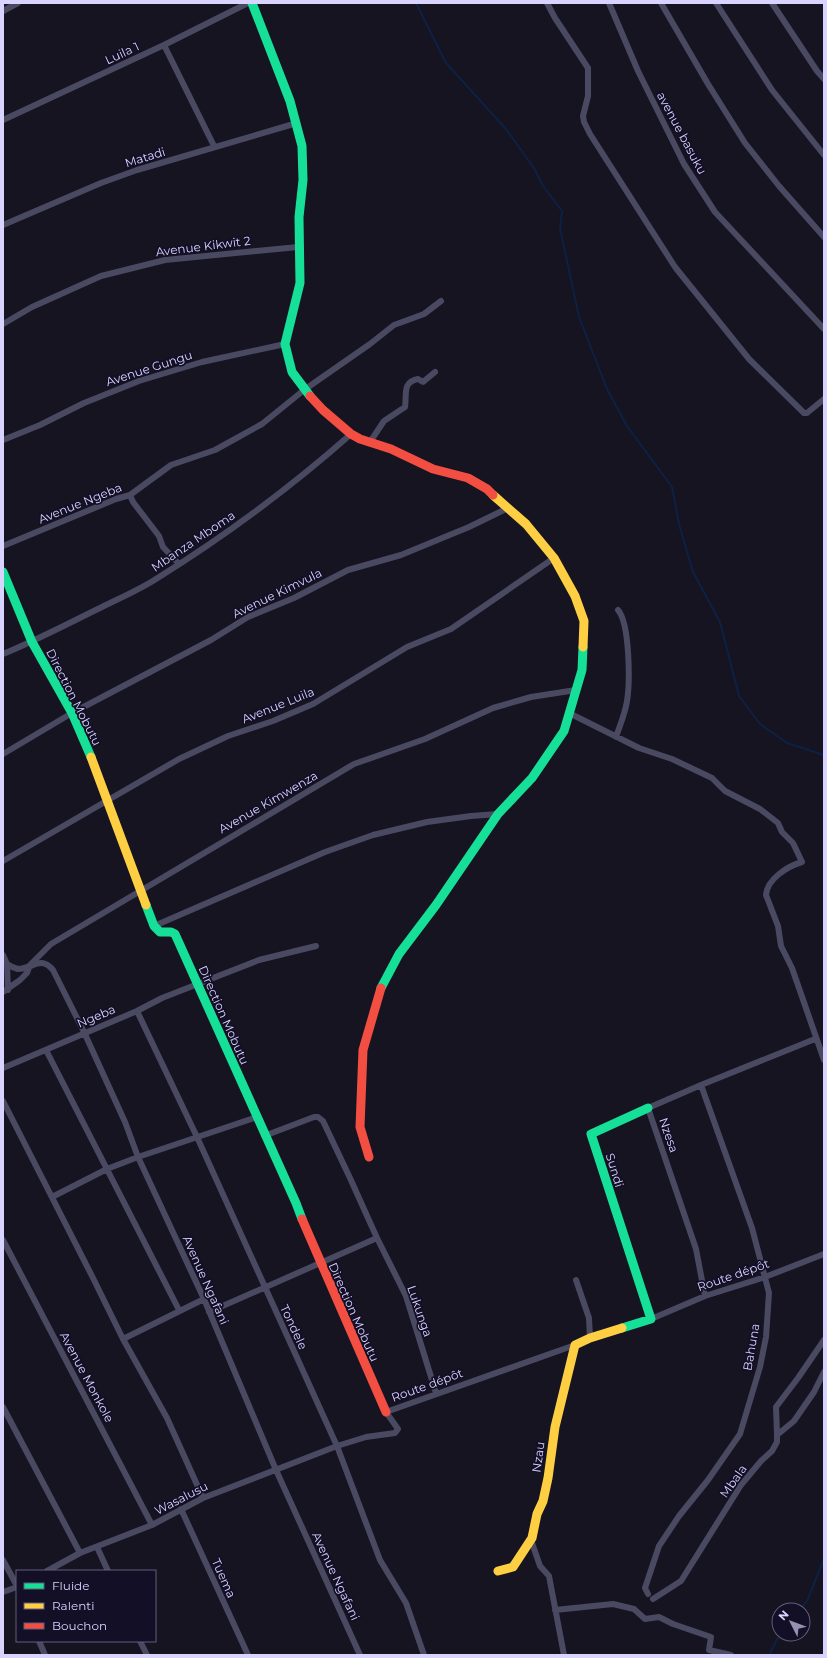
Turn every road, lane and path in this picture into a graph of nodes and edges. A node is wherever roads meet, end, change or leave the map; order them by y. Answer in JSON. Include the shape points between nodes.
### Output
{"nodes":[{"id":1,"x":18,"y":3,"type":"edge"},
{"id":2,"x":248,"y":3,"type":"edge"},
{"id":3,"x":252,"y":3,"type":"edge"},
{"id":4,"x":547,"y":3,"type":"edge"},
{"id":5,"x":609,"y":3,"type":"edge"},
{"id":6,"x":662,"y":3,"type":"edge"},
{"id":7,"x":716,"y":3,"type":"edge"},
{"id":8,"x":772,"y":3,"type":"edge"},
{"id":9,"x":3,"y":10,"type":"edge"},
{"id":10,"x":164,"y":45,"type":"junction"},
{"id":11,"x":824,"y":79,"type":"edge"},
{"id":12,"x":3,"y":120,"type":"edge"},
{"id":13,"x":297,"y":123,"type":"junction"},
{"id":14,"x":214,"y":146,"type":"junction"},
{"id":15,"x":824,"y":155,"type":"edge"},
{"id":16,"x":3,"y":225,"type":"edge"},
{"id":17,"x":824,"y":237,"type":"edge"},
{"id":18,"x":298,"y":246,"type":"junction"},
{"id":19,"x":441,"y":301,"type":"dead end"},
{"id":20,"x":3,"y":324,"type":"edge"},
{"id":21,"x":824,"y":329,"type":"edge"},
{"id":22,"x":285,"y":344,"type":"junction"},
{"id":23,"x":435,"y":372,"type":"dead end"},
{"id":24,"x":304,"y":390,"type":"junction"},
{"id":25,"x":824,"y":399,"type":"edge"},
{"id":26,"x":351,"y":434,"type":"junction"},
{"id":27,"x":3,"y":440,"type":"edge"},
{"id":28,"x":370,"y":442,"type":"junction"},
{"id":29,"x":130,"y":495,"type":"junction"},
{"id":30,"x":508,"y":508,"type":"junction"},
{"id":31,"x":3,"y":546,"type":"edge"},
{"id":32,"x":554,"y":558,"type":"junction"},
{"id":33,"x":179,"y":564,"type":"junction"},
{"id":34,"x":3,"y":572,"type":"edge"},
{"id":35,"x":618,"y":610,"type":"dead end"},
{"id":36,"x":32,"y":642,"type":"junction"},
{"id":37,"x":3,"y":654,"type":"edge"},
{"id":38,"x":576,"y":690,"type":"junction"},
{"id":39,"x":72,"y":713,"type":"junction"},
{"id":40,"x":569,"y":713,"type":"junction"},
{"id":41,"x":616,"y":737,"type":"junction"},
{"id":42,"x":3,"y":754,"type":"edge"},
{"id":43,"x":107,"y":801,"type":"junction"},
{"id":44,"x":498,"y":814,"type":"junction"},
{"id":45,"x":3,"y":861,"type":"edge"},
{"id":46,"x":140,"y":890,"type":"junction"},
{"id":47,"x":154,"y":926,"type":"junction"},
{"id":48,"x":316,"y":946,"type":"dead end"},
{"id":49,"x":3,"y":955,"type":"edge"},
{"id":50,"x":7,"y":964,"type":"junction"},
{"id":51,"x":30,"y":965,"type":"junction"},
{"id":52,"x":198,"y":984,"type":"junction"},
{"id":53,"x":6,"y":991,"type":"edge"},
{"id":54,"x":137,"y":1011,"type":"junction"},
{"id":55,"x":84,"y":1032,"type":"junction"},
{"id":56,"x":815,"y":1038,"type":"junction"},
{"id":57,"x":46,"y":1050,"type":"junction"},
{"id":58,"x":824,"y":1060,"type":"edge"},
{"id":59,"x":3,"y":1068,"type":"edge"},
{"id":60,"x":701,"y":1085,"type":"junction"},
{"id":61,"x":3,"y":1101,"type":"edge"},
{"id":62,"x":648,"y":1108,"type":"junction"},
{"id":63,"x":257,"y":1117,"type":"junction"},
{"id":64,"x":264,"y":1136,"type":"junction"},
{"id":65,"x":197,"y":1137,"type":"junction"},
{"id":66,"x":138,"y":1157,"type":"junction"},
{"id":67,"x":370,"y":1157,"type":"dead end"},
{"id":68,"x":107,"y":1169,"type":"junction"},
{"id":69,"x":52,"y":1197,"type":"junction"},
{"id":70,"x":377,"y":1238,"type":"junction"},
{"id":71,"x":3,"y":1240,"type":"edge"},
{"id":72,"x":824,"y":1254,"type":"edge"},
{"id":73,"x":320,"y":1263,"type":"junction"},
{"id":74,"x":765,"y":1276,"type":"junction"},
{"id":75,"x":576,"y":1280,"type":"dead end"},
{"id":76,"x":264,"y":1287,"type":"junction"},
{"id":77,"x":705,"y":1296,"type":"junction"},
{"id":78,"x":204,"y":1299,"type":"junction"},
{"id":79,"x":179,"y":1310,"type":"junction"},
{"id":80,"x":209,"y":1312,"type":"junction"},
{"id":81,"x":651,"y":1319,"type":"junction"},
{"id":82,"x":590,"y":1338,"type":"junction"},
{"id":83,"x":123,"y":1339,"type":"junction"},
{"id":84,"x":824,"y":1340,"type":"edge"},
{"id":85,"x":575,"y":1345,"type":"junction"},
{"id":86,"x":824,"y":1372,"type":"edge"},
{"id":87,"x":436,"y":1393,"type":"junction"},
{"id":88,"x":3,"y":1407,"type":"edge"},
{"id":89,"x":386,"y":1412,"type":"junction"},
{"id":90,"x":776,"y":1435,"type":"junction"},
{"id":91,"x":337,"y":1446,"type":"junction"},
{"id":92,"x":276,"y":1470,"type":"junction"},
{"id":93,"x":203,"y":1498,"type":"junction"},
{"id":94,"x":181,"y":1509,"type":"junction"},
{"id":95,"x":152,"y":1525,"type":"junction"},
{"id":96,"x":531,"y":1540,"type":"junction"},
{"id":97,"x":97,"y":1547,"type":"junction"},
{"id":98,"x":80,"y":1553,"type":"junction"},
{"id":99,"x":3,"y":1560,"type":"edge"},
{"id":100,"x":49,"y":1570,"type":"edge"},
{"id":101,"x":108,"y":1570,"type":"edge"},
{"id":102,"x":498,"y":1571,"type":"dead end"},
{"id":103,"x":16,"y":1587,"type":"edge"},
{"id":104,"x":3,"y":1592,"type":"edge"},
{"id":105,"x":648,"y":1594,"type":"dead end"},
{"id":106,"x":653,"y":1599,"type":"dead end"},
{"id":107,"x":554,"y":1610,"type":"junction"},
{"id":108,"x":39,"y":1642,"type":"edge"},
{"id":109,"x":140,"y":1642,"type":"edge"},
{"id":110,"x":45,"y":1655,"type":"edge"},
{"id":111,"x":147,"y":1655,"type":"edge"},
{"id":112,"x":248,"y":1655,"type":"edge"},
{"id":113,"x":360,"y":1655,"type":"edge"},
{"id":114,"x":424,"y":1655,"type":"edge"},
{"id":115,"x":564,"y":1655,"type":"edge"},
{"id":116,"x":731,"y":1655,"type":"edge"}],
"edges":[{"from":1,"to":9,"type":"street"},
{"from":2,"to":10,"type":"street","name":"Luila 1"},
{"from":3,"to":13,"type":"street"},
{"from":4,"to":25,"type":"street","via":[[588,68],[588,96],[584,122],[675,267],[749,358],[804,413],[808,413]]},
{"from":5,"to":21,"type":"street","name":"avenue basuku","via":[[638,71],[684,164],[707,200],[720,218]]},
{"from":6,"to":17,"type":"street","via":[[745,143]]},
{"from":7,"to":15,"type":"street","via":[[772,90]]},
{"from":8,"to":11,"type":"street"},
{"from":10,"to":12,"type":"street","name":"Luila 1"},
{"from":10,"to":14,"type":"street"},
{"from":13,"to":14,"type":"street","name":"Matadi"},
{"from":13,"to":18,"type":"street","via":[[304,176]]},
{"from":14,"to":16,"type":"street","name":"Matadi","via":[[101,183]]},
{"from":18,"to":20,"type":"street","name":"Avenue Kikwit 2","via":[[165,260],[101,276],[32,307]]},
{"from":18,"to":22,"type":"street","via":[[300,283]]},
{"from":19,"to":24,"type":"street","name":"Avenue Ngeba","via":[[424,314],[394,325]]},
{"from":22,"to":24,"type":"street","via":[[290,368]]},
{"from":22,"to":27,"type":"street","name":"Avenue Gungu","via":[[202,362],[139,381]]},
{"from":23,"to":28,"type":"street","via":[[423,382],[418,379],[412,380],[406,386],[405,407],[384,421]]},
{"from":24,"to":26,"type":"street"},
{"from":24,"to":29,"type":"street","name":"Avenue Ngeba","via":[[262,424],[216,450],[171,465]]},
{"from":26,"to":28,"type":"street"},
{"from":26,"to":33,"type":"street","name":"Mbanza Mboma","via":[[257,511]]},
{"from":28,"to":30,"type":"street","via":[[432,469],[468,478],[487,489]]},
{"from":29,"to":31,"type":"street","name":"Avenue Ngeba"},
{"from":29,"to":33,"type":"street","via":[[159,536],[163,546]]},
{"from":30,"to":32,"type":"street","via":[[526,524]]},
{"from":30,"to":39,"type":"street","name":"Avenue Kimvula","via":[[401,555],[348,570],[294,598],[248,617],[211,640]]},
{"from":32,"to":38,"type":"street","via":[[575,596],[584,621],[582,670]]},
{"from":32,"to":43,"type":"street","name":"Avenue Luila","via":[[451,628],[407,647],[313,704],[200,749]]},
{"from":33,"to":36,"type":"street","name":"Mbanza Mboma","via":[[155,580]]},
{"from":34,"to":36,"type":"street","name":"Direction Mobutu"},
{"from":35,"to":41,"type":"street","via":[[623,618],[627,638],[628,700]]},
{"from":36,"to":37,"type":"street","name":"Mbanza Mboma"},
{"from":36,"to":39,"type":"street","name":"Direction Mobutu"},
{"from":38,"to":40,"type":"street"},
{"from":38,"to":46,"type":"street","name":"Avenue Kimwenza","via":[[532,697],[492,708],[425,739],[354,764]]},
{"from":39,"to":42,"type":"street","name":"Avenue Kimvula"},
{"from":39,"to":43,"type":"street","name":"Direction Mobutu"},
{"from":40,"to":41,"type":"street"},
{"from":40,"to":44,"type":"street","via":[[564,731],[536,772]]},
{"from":41,"to":56,"type":"street","via":[[712,778],[725,792],[758,807],[775,820],[792,844],[802,862],[772,881],[768,885],[766,895],[778,926],[781,946],[792,968]]},
{"from":43,"to":45,"type":"street","name":"Avenue Luila"},
{"from":43,"to":46,"type":"street","name":"Direction Mobutu"},
{"from":44,"to":47,"type":"street","via":[[427,822],[373,835],[325,852]]},
{"from":44,"to":67,"type":"street","via":[[399,954],[382,984],[363,1050],[360,1127]]},
{"from":46,"to":47,"type":"street","name":"Direction Mobutu"},
{"from":46,"to":51,"type":"street","name":"Avenue Kimwenza","via":[[51,944]]},
{"from":47,"to":52,"type":"street","name":"Direction Mobutu","via":[[160,932],[175,934]]},
{"from":48,"to":52,"type":"street","name":"Ngeba","via":[[259,960]]},
{"from":49,"to":50,"type":"street"},
{"from":50,"to":51,"type":"street","name":"Avenue Ngafani","via":[[16,968]]},
{"from":50,"to":53,"type":"street"},
{"from":51,"to":53,"type":"street","name":"Avenue Kimwenza","via":[[27,973]]},
{"from":51,"to":55,"type":"street","name":"Avenue Ngafani","via":[[42,962],[53,970]]},
{"from":52,"to":54,"type":"street","name":"Ngeba"},
{"from":52,"to":63,"type":"street","name":"Direction Mobutu"},
{"from":54,"to":55,"type":"street","name":"Ngeba"},
{"from":54,"to":65,"type":"street","name":"Tondele"},
{"from":55,"to":57,"type":"street","name":"Ngeba"},
{"from":55,"to":66,"type":"street","name":"Avenue Ngafani"},
{"from":56,"to":58,"type":"street"},
{"from":56,"to":60,"type":"street","name":"Nzesa"},
{"from":57,"to":59,"type":"street","name":"Ngeba"},
{"from":57,"to":68,"type":"street"},
{"from":60,"to":62,"type":"street","name":"Nzesa"},
{"from":60,"to":74,"type":"street","name":"Bahuna","via":[[752,1228]]},
{"from":61,"to":69,"type":"street"},
{"from":62,"to":77,"type":"street","name":"Nzesa","via":[[696,1249]]},
{"from":62,"to":81,"type":"street","name":"Sundi","via":[[592,1134]]},
{"from":63,"to":64,"type":"street","name":"Direction Mobutu"},
{"from":63,"to":65,"type":"street"},
{"from":64,"to":70,"type":"street","name":"Lukunga","via":[[318,1117],[350,1178]]},
{"from":64,"to":73,"type":"street","name":"Direction Mobutu","via":[[296,1203]]},
{"from":65,"to":66,"type":"street"},
{"from":65,"to":76,"type":"street","name":"Tondele"},
{"from":66,"to":68,"type":"street"},
{"from":66,"to":78,"type":"street","name":"Avenue Ngafani"},
{"from":68,"to":69,"type":"street"},
{"from":68,"to":79,"type":"street"},
{"from":69,"to":83,"type":"street"},
{"from":70,"to":73,"type":"street"},
{"from":70,"to":87,"type":"street","name":"Lukunga","via":[[406,1296]]},
{"from":71,"to":95,"type":"street","name":"Avenue Monkole"},
{"from":72,"to":74,"type":"street","name":"Route dépôt"},
{"from":73,"to":76,"type":"street"},
{"from":73,"to":89,"type":"street","name":"Direction Mobutu"},
{"from":74,"to":77,"type":"street","name":"Route dépôt"},
{"from":74,"to":105,"type":"street","name":"Bahuna","via":[[770,1293],[766,1337],[740,1434],[660,1546],[645,1588]]},
{"from":75,"to":82,"type":"street","via":[[589,1318]]},
{"from":76,"to":80,"type":"street"},
{"from":76,"to":91,"type":"street","name":"Tondele"},
{"from":77,"to":81,"type":"street","name":"Route dépôt"},
{"from":78,"to":79,"type":"street"},
{"from":78,"to":80,"type":"street","name":"Avenue Ngafani"},
{"from":79,"to":83,"type":"street"},
{"from":80,"to":92,"type":"street","name":"Avenue Ngafani"},
{"from":81,"to":82,"type":"street"},
{"from":82,"to":85,"type":"street"},
{"from":83,"to":93,"type":"street","via":[[167,1418]]},
{"from":84,"to":90,"type":"street","name":"Mbala","via":[[776,1408]]},
{"from":85,"to":87,"type":"street","name":"Route dépôt"},
{"from":85,"to":96,"type":"street","name":"Nzau","via":[[555,1427],[543,1501]]},
{"from":86,"to":90,"type":"street","via":[[794,1421]]},
{"from":87,"to":89,"type":"street","name":"Route dépôt"},
{"from":88,"to":98,"type":"street"},
{"from":89,"to":91,"type":"street","name":"Route dépôt","via":[[398,1429],[395,1433],[366,1437]]},
{"from":90,"to":106,"type":"street","name":"Mbala","via":[[777,1442],[772,1451],[741,1485],[680,1581]]},
{"from":91,"to":92,"type":"street","name":"Route dépôt"},
{"from":91,"to":114,"type":"street","name":"Tondele","via":[[380,1560],[406,1603]]},
{"from":92,"to":93,"type":"street","name":"Wasalusu"},
{"from":92,"to":113,"type":"street","name":"Avenue Ngafani"},
{"from":93,"to":94,"type":"street","name":"Wasalusu"},
{"from":94,"to":95,"type":"street","name":"Wasalusu"},
{"from":94,"to":112,"type":"street","name":"Tuema"},
{"from":95,"to":97,"type":"street","name":"Wasalusu"},
{"from":96,"to":102,"type":"street","name":"Nzau","via":[[513,1567]]},
{"from":96,"to":107,"type":"street","via":[[540,1566],[549,1576]]},
{"from":97,"to":98,"type":"street","name":"Wasalusu"},
{"from":97,"to":101,"type":"street"},
{"from":98,"to":100,"type":"street","name":"Wasalusu"},
{"from":99,"to":103,"type":"street"},
{"from":103,"to":104,"type":"street"},
{"from":107,"to":115,"type":"street"},
{"from":107,"to":116,"type":"street","via":[[613,1604],[634,1609],[645,1619],[659,1617],[711,1637],[709,1650]]},
{"from":108,"to":110,"type":"street"},
{"from":109,"to":111,"type":"street"}]}
